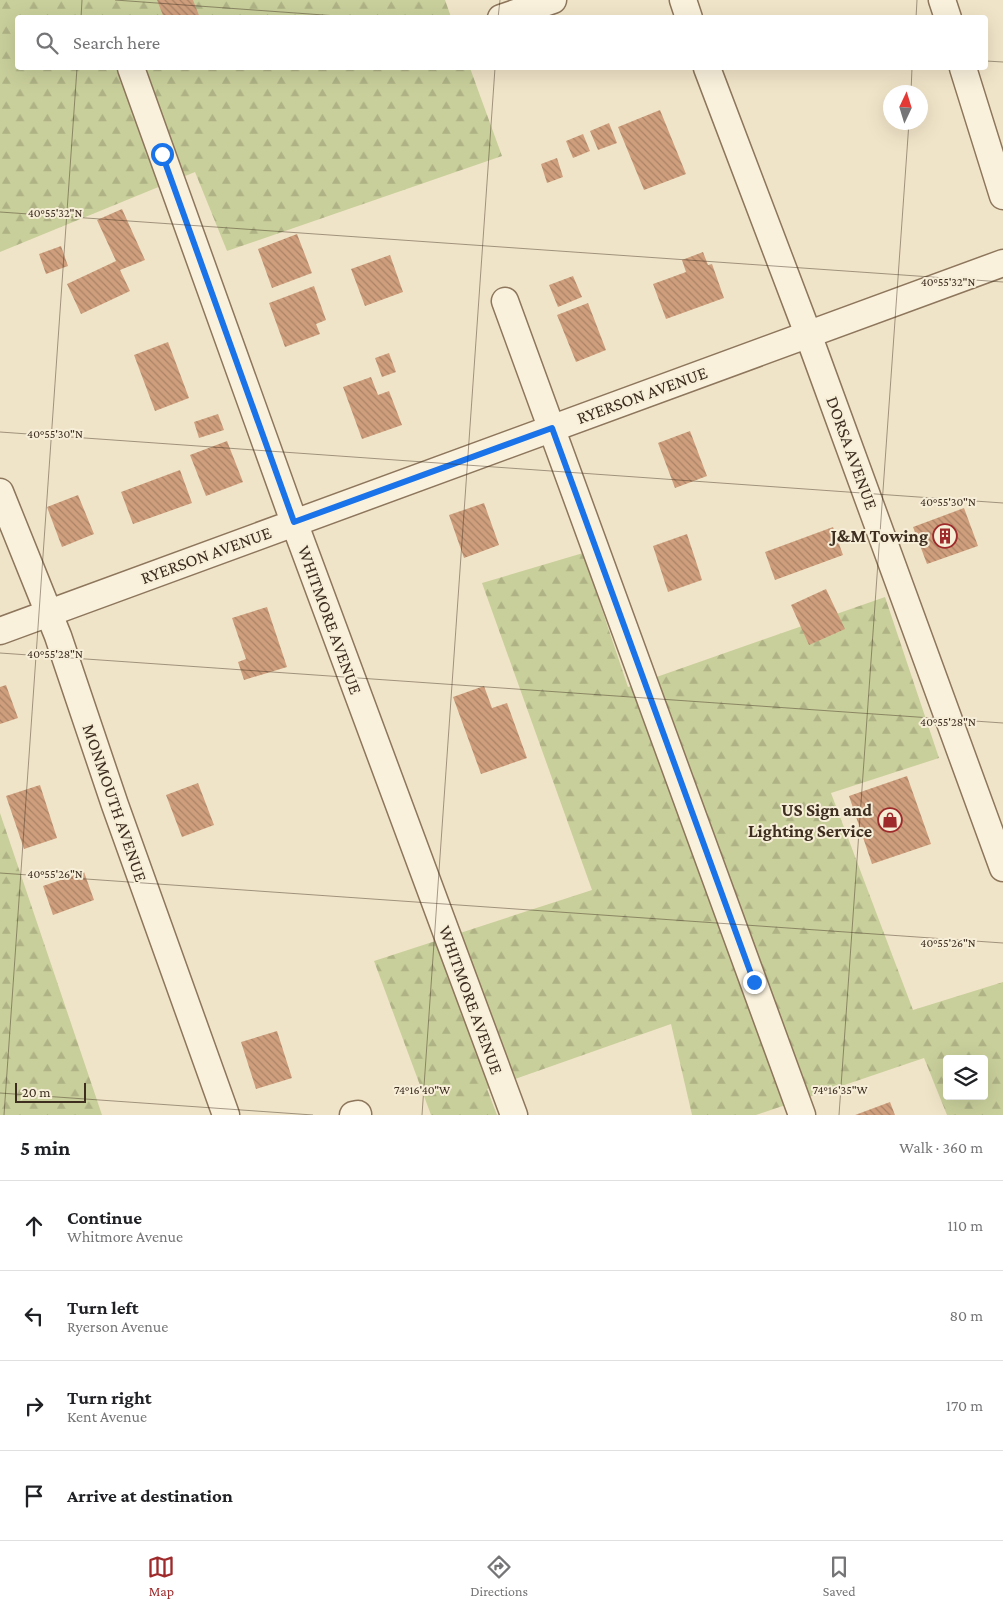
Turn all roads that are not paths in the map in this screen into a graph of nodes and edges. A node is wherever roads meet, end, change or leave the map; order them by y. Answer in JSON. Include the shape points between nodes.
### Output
{"nodes":[{"id":1,"x":553,"y":0,"type":"edge"},
{"id":2,"x":683,"y":0,"type":"edge"},
{"id":3,"x":942,"y":0,"type":"edge"},
{"id":4,"x":510,"y":15,"type":"edge"},
{"id":5,"x":689,"y":15,"type":"edge"},
{"id":6,"x":947,"y":15,"type":"edge"},
{"id":7,"x":132,"y":70,"type":"edge"},
{"id":8,"x":708,"y":70,"type":"edge"},
{"id":9,"x":964,"y":70,"type":"edge"},
{"id":10,"x":1003,"y":196,"type":"edge"},
{"id":11,"x":1003,"y":263,"type":"edge"},
{"id":12,"x":506,"y":301,"type":"dead end"},
{"id":13,"x":808,"y":334,"type":"junction"},
{"id":14,"x":552,"y":428,"type":"junction"},
{"id":15,"x":0,"y":492,"type":"edge"},
{"id":16,"x":294,"y":522,"type":"junction"},
{"id":17,"x":49,"y":613,"type":"junction"},
{"id":18,"x":0,"y":631,"type":"edge"},
{"id":19,"x":1003,"y":868,"type":"edge"},
{"id":20,"x":226,"y":1115,"type":"edge"},
{"id":21,"x":514,"y":1115,"type":"edge"},
{"id":22,"x":802,"y":1115,"type":"edge"}],
"edges":[{"from":1,"to":4,"type":"street"},
{"from":2,"to":5,"type":"street"},
{"from":3,"to":6,"type":"street"},
{"from":7,"to":16,"type":"street","name":"WHITMORE AVENUE"},
{"from":8,"to":13,"type":"street","name":"DORSA AVENUE"},
{"from":9,"to":10,"type":"street"},
{"from":11,"to":13,"type":"street","name":"RYERSON AVENUE"},
{"from":12,"to":14,"type":"street"},
{"from":13,"to":14,"type":"street","name":"RYERSON AVENUE"},
{"from":13,"to":19,"type":"street","name":"DORSA AVENUE"},
{"from":14,"to":16,"type":"street","name":"RYERSON AVENUE"},
{"from":14,"to":22,"type":"street"},
{"from":15,"to":17,"type":"street","name":"MONMOUTH AVENUE"},
{"from":16,"to":17,"type":"street","name":"RYERSON AVENUE"},
{"from":16,"to":21,"type":"street","name":"WHITMORE AVENUE"},
{"from":17,"to":18,"type":"street","name":"RYERSON AVENUE"},
{"from":17,"to":20,"type":"street","name":"MONMOUTH AVENUE"}]}
